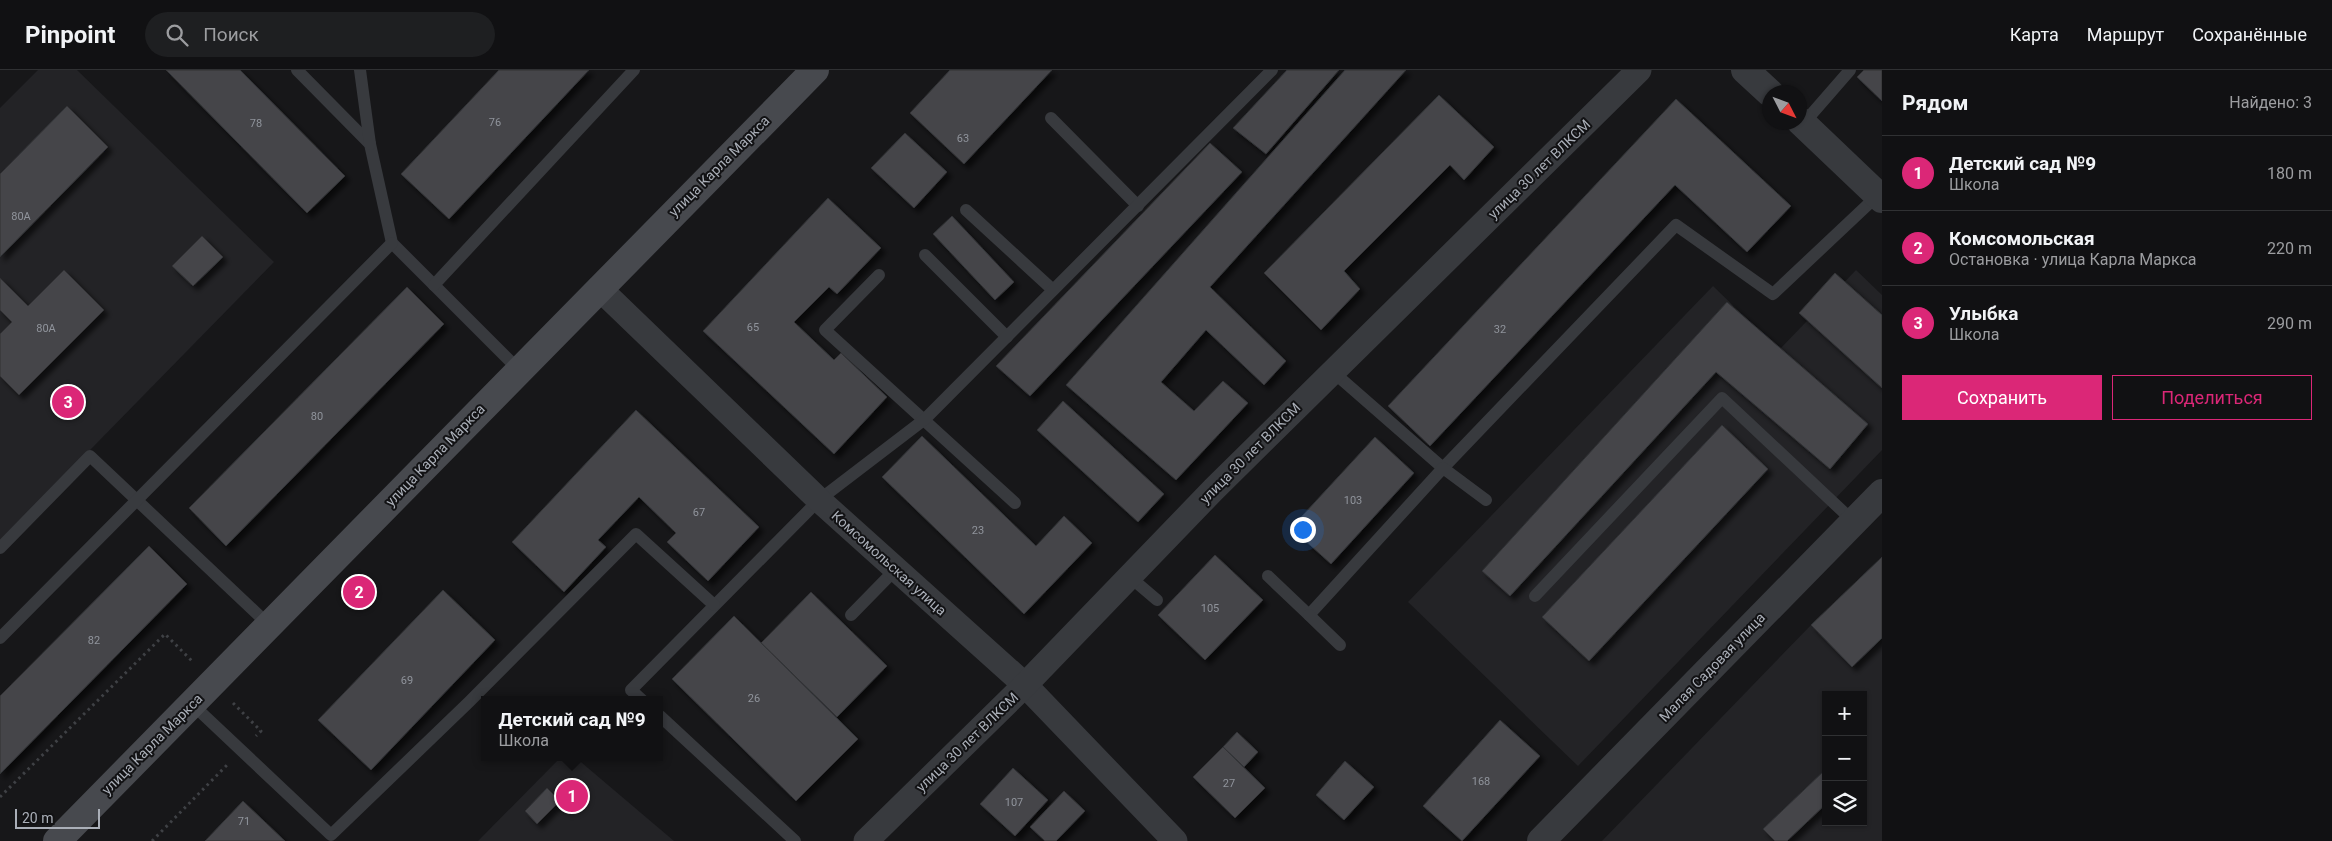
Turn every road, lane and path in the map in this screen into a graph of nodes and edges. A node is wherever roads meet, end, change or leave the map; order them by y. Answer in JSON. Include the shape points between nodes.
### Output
{"nodes":[{"id":1,"x":297,"y":70,"type":"edge"},
{"id":2,"x":360,"y":70,"type":"edge"},
{"id":3,"x":634,"y":70,"type":"edge"},
{"id":4,"x":815,"y":70,"type":"edge"},
{"id":5,"x":1272,"y":70,"type":"edge"},
{"id":6,"x":1640,"y":70,"type":"edge"},
{"id":7,"x":1745,"y":70,"type":"edge"},
{"id":8,"x":1850,"y":70,"type":"edge"},
{"id":9,"x":1762,"y":86,"type":"edge"},
{"id":10,"x":1807,"y":116,"type":"edge"},
{"id":11,"x":1051,"y":118,"type":"dead end"},
{"id":12,"x":1807,"y":128,"type":"edge"},
{"id":13,"x":370,"y":144,"type":"junction"},
{"id":14,"x":1880,"y":197,"type":"edge"},
{"id":15,"x":1138,"y":206,"type":"junction"},
{"id":16,"x":966,"y":210,"type":"dead end"},
{"id":17,"x":392,"y":243,"type":"junction"},
{"id":18,"x":925,"y":256,"type":"dead end"},
{"id":19,"x":879,"y":275,"type":"dead end"},
{"id":20,"x":434,"y":285,"type":"junction"},
{"id":21,"x":599,"y":288,"type":"junction"},
{"id":22,"x":1054,"y":290,"type":"junction"},
{"id":23,"x":1007,"y":337,"type":"junction"},
{"id":24,"x":518,"y":370,"type":"junction"},
{"id":25,"x":1332,"y":371,"type":"junction"},
{"id":26,"x":925,"y":419,"type":"junction"},
{"id":27,"x":1444,"y":468,"type":"junction"},
{"id":28,"x":1882,"y":493,"type":"edge"},
{"id":29,"x":138,"y":500,"type":"junction"},
{"id":30,"x":819,"y":500,"type":"junction"},
{"id":31,"x":1486,"y":500,"type":"dead end"},
{"id":32,"x":1015,"y":503,"type":"dead end"},
{"id":33,"x":1853,"y":522,"type":"junction"},
{"id":34,"x":0,"y":548,"type":"edge"},
{"id":35,"x":896,"y":569,"type":"junction"},
{"id":36,"x":1268,"y":576,"type":"dead end"},
{"id":37,"x":1130,"y":577,"type":"junction"},
{"id":38,"x":1535,"y":596,"type":"dead end"},
{"id":39,"x":1158,"y":600,"type":"dead end"},
{"id":40,"x":714,"y":605,"type":"junction"},
{"id":41,"x":851,"y":615,"type":"dead end"},
{"id":42,"x":1309,"y":615,"type":"junction"},
{"id":43,"x":269,"y":625,"type":"junction"},
{"id":44,"x":0,"y":638,"type":"edge"},
{"id":45,"x":1340,"y":645,"type":"dead end"},
{"id":46,"x":213,"y":682,"type":"junction"},
{"id":47,"x":1026,"y":686,"type":"junction"},
{"id":48,"x":638,"y":696,"type":"edge"},
{"id":49,"x":192,"y":704,"type":"junction"},
{"id":50,"x":663,"y":719,"type":"edge"},
{"id":51,"x":241,"y":750,"type":"junction"},
{"id":52,"x":0,"y":798,"type":"edge"},
{"id":53,"x":328,"y":838,"type":"edge"},
{"id":54,"x":56,"y":841,"type":"edge"},
{"id":55,"x":152,"y":841,"type":"edge"},
{"id":56,"x":795,"y":841,"type":"edge"},
{"id":57,"x":866,"y":841,"type":"edge"},
{"id":58,"x":1175,"y":841,"type":"edge"},
{"id":59,"x":1541,"y":841,"type":"edge"}],
"edges":[{"from":1,"to":13,"type":"lane"},
{"from":2,"to":13,"type":"lane"},
{"from":3,"to":20,"type":"lane"},
{"from":4,"to":21,"type":"main road","name":"улица Карла Маркса"},
{"from":5,"to":15,"type":"lane"},
{"from":6,"to":25,"type":"street","name":"улица 30 лет ВЛКСМ"},
{"from":7,"to":9,"type":"street"},
{"from":8,"to":10,"type":"lane"},
{"from":11,"to":15,"type":"lane"},
{"from":12,"to":14,"type":"street"},
{"from":13,"to":17,"type":"lane"},
{"from":14,"to":27,"type":"lane","via":[[1773,294],[1676,225]]},
{"from":15,"to":22,"type":"lane"},
{"from":16,"to":22,"type":"lane"},
{"from":17,"to":20,"type":"lane"},
{"from":17,"to":29,"type":"lane"},
{"from":18,"to":23,"type":"lane"},
{"from":19,"to":26,"type":"lane","via":[[825,330]]},
{"from":20,"to":24,"type":"lane"},
{"from":21,"to":24,"type":"main road","name":"улица Карла Маркса"},
{"from":21,"to":30,"type":"street","name":"Комсомольская улица"},
{"from":22,"to":23,"type":"lane"},
{"from":23,"to":26,"type":"lane"},
{"from":24,"to":43,"type":"main road","name":"улица Карла Маркса"},
{"from":25,"to":27,"type":"lane"},
{"from":25,"to":37,"type":"street","name":"улица 30 лет ВЛКСМ"},
{"from":26,"to":30,"type":"lane"},
{"from":26,"to":32,"type":"lane"},
{"from":27,"to":31,"type":"lane"},
{"from":27,"to":42,"type":"lane"},
{"from":28,"to":33,"type":"street","name":"Малая Садовая улица"},
{"from":29,"to":34,"type":"lane","via":[[90,456]]},
{"from":29,"to":43,"type":"lane"},
{"from":29,"to":44,"type":"lane"},
{"from":30,"to":35,"type":"street","name":"Комсомольская улица"},
{"from":30,"to":40,"type":"lane"},
{"from":33,"to":38,"type":"lane","via":[[1722,398]]},
{"from":33,"to":59,"type":"street","name":"Малая Садовая улица"},
{"from":35,"to":41,"type":"lane"},
{"from":35,"to":47,"type":"street","name":"Комсомольская улица"},
{"from":36,"to":42,"type":"lane"},
{"from":37,"to":39,"type":"lane"},
{"from":37,"to":47,"type":"street","name":"улица 30 лет ВЛКСМ"},
{"from":40,"to":48,"type":"lane","via":[[631,690]]},
{"from":40,"to":53,"type":"lane","via":[[636,534]]},
{"from":42,"to":45,"type":"lane"},
{"from":43,"to":46,"type":"main road","name":"улица Карла Маркса"},
{"from":46,"to":49,"type":"main road","name":"улица Карла Маркса"},
{"from":46,"to":51,"type":"path","via":[[261,731]]},
{"from":46,"to":52,"type":"path","via":[[165,634]]},
{"from":47,"to":57,"type":"street","name":"улица 30 лет ВЛКСМ"},
{"from":47,"to":58,"type":"street","name":"Комсомольская улица"},
{"from":49,"to":51,"type":"lane"},
{"from":49,"to":54,"type":"main road","name":"улица Карла Маркса"},
{"from":50,"to":56,"type":"lane"},
{"from":51,"to":53,"type":"lane"},
{"from":51,"to":55,"type":"path"}]}
